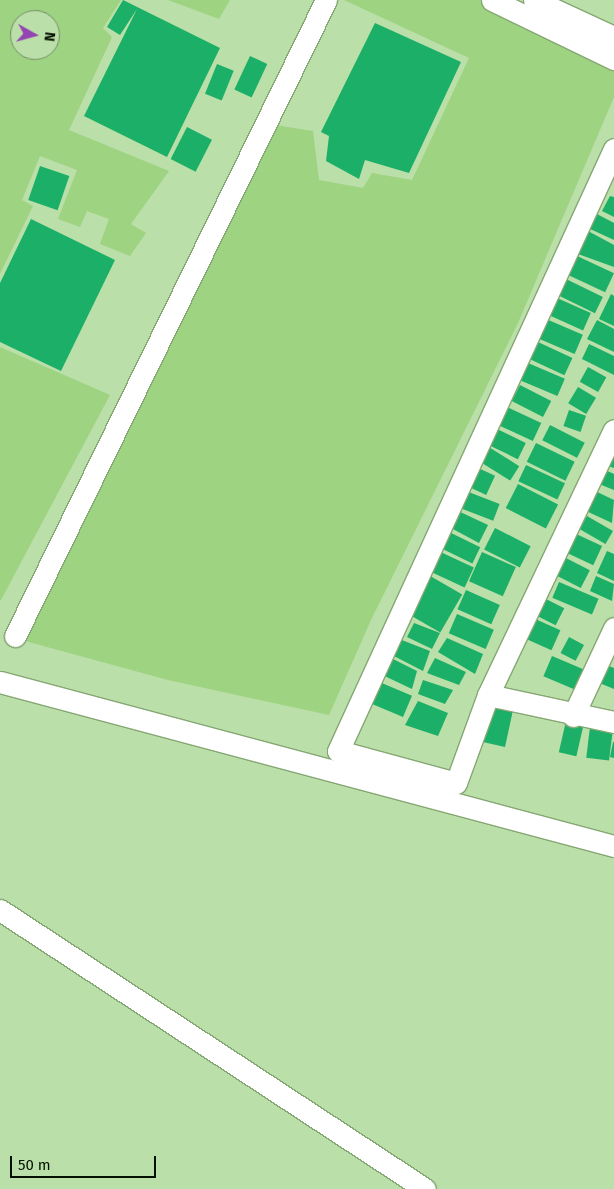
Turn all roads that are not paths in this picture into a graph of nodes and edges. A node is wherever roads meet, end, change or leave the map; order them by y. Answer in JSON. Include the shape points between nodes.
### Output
{"nodes":[{"id":1,"x":326,"y":0,"type":"edge"},
{"id":2,"x":534,"y":0,"type":"edge"},
{"id":3,"x":498,"y":1,"type":"edge"},
{"id":4,"x":614,"y":37,"type":"edge"},
{"id":5,"x":614,"y":58,"type":"edge"},
{"id":6,"x":614,"y":149,"type":"edge"},
{"id":7,"x":614,"y":430,"type":"edge"},
{"id":8,"x":614,"y":628,"type":"edge"},
{"id":9,"x":15,"y":636,"type":"dead end"},
{"id":10,"x":0,"y":682,"type":"edge"},
{"id":11,"x":488,"y":695,"type":"junction"},
{"id":12,"x":573,"y":716,"type":"junction"},
{"id":13,"x":614,"y":722,"type":"edge"},
{"id":14,"x":614,"y":846,"type":"edge"},
{"id":15,"x":0,"y":910,"type":"edge"},
{"id":16,"x":425,"y":1189,"type":"edge"}],
"edges":[{"from":1,"to":9,"type":"street"},
{"from":2,"to":4,"type":"street"},
{"from":3,"to":5,"type":"street"},
{"from":6,"to":11,"type":"street","via":[[338,750],[456,783]]},
{"from":7,"to":11,"type":"street"},
{"from":8,"to":12,"type":"street"},
{"from":10,"to":14,"type":"street"},
{"from":11,"to":12,"type":"street"},
{"from":12,"to":13,"type":"street"},
{"from":15,"to":16,"type":"street"}]}
